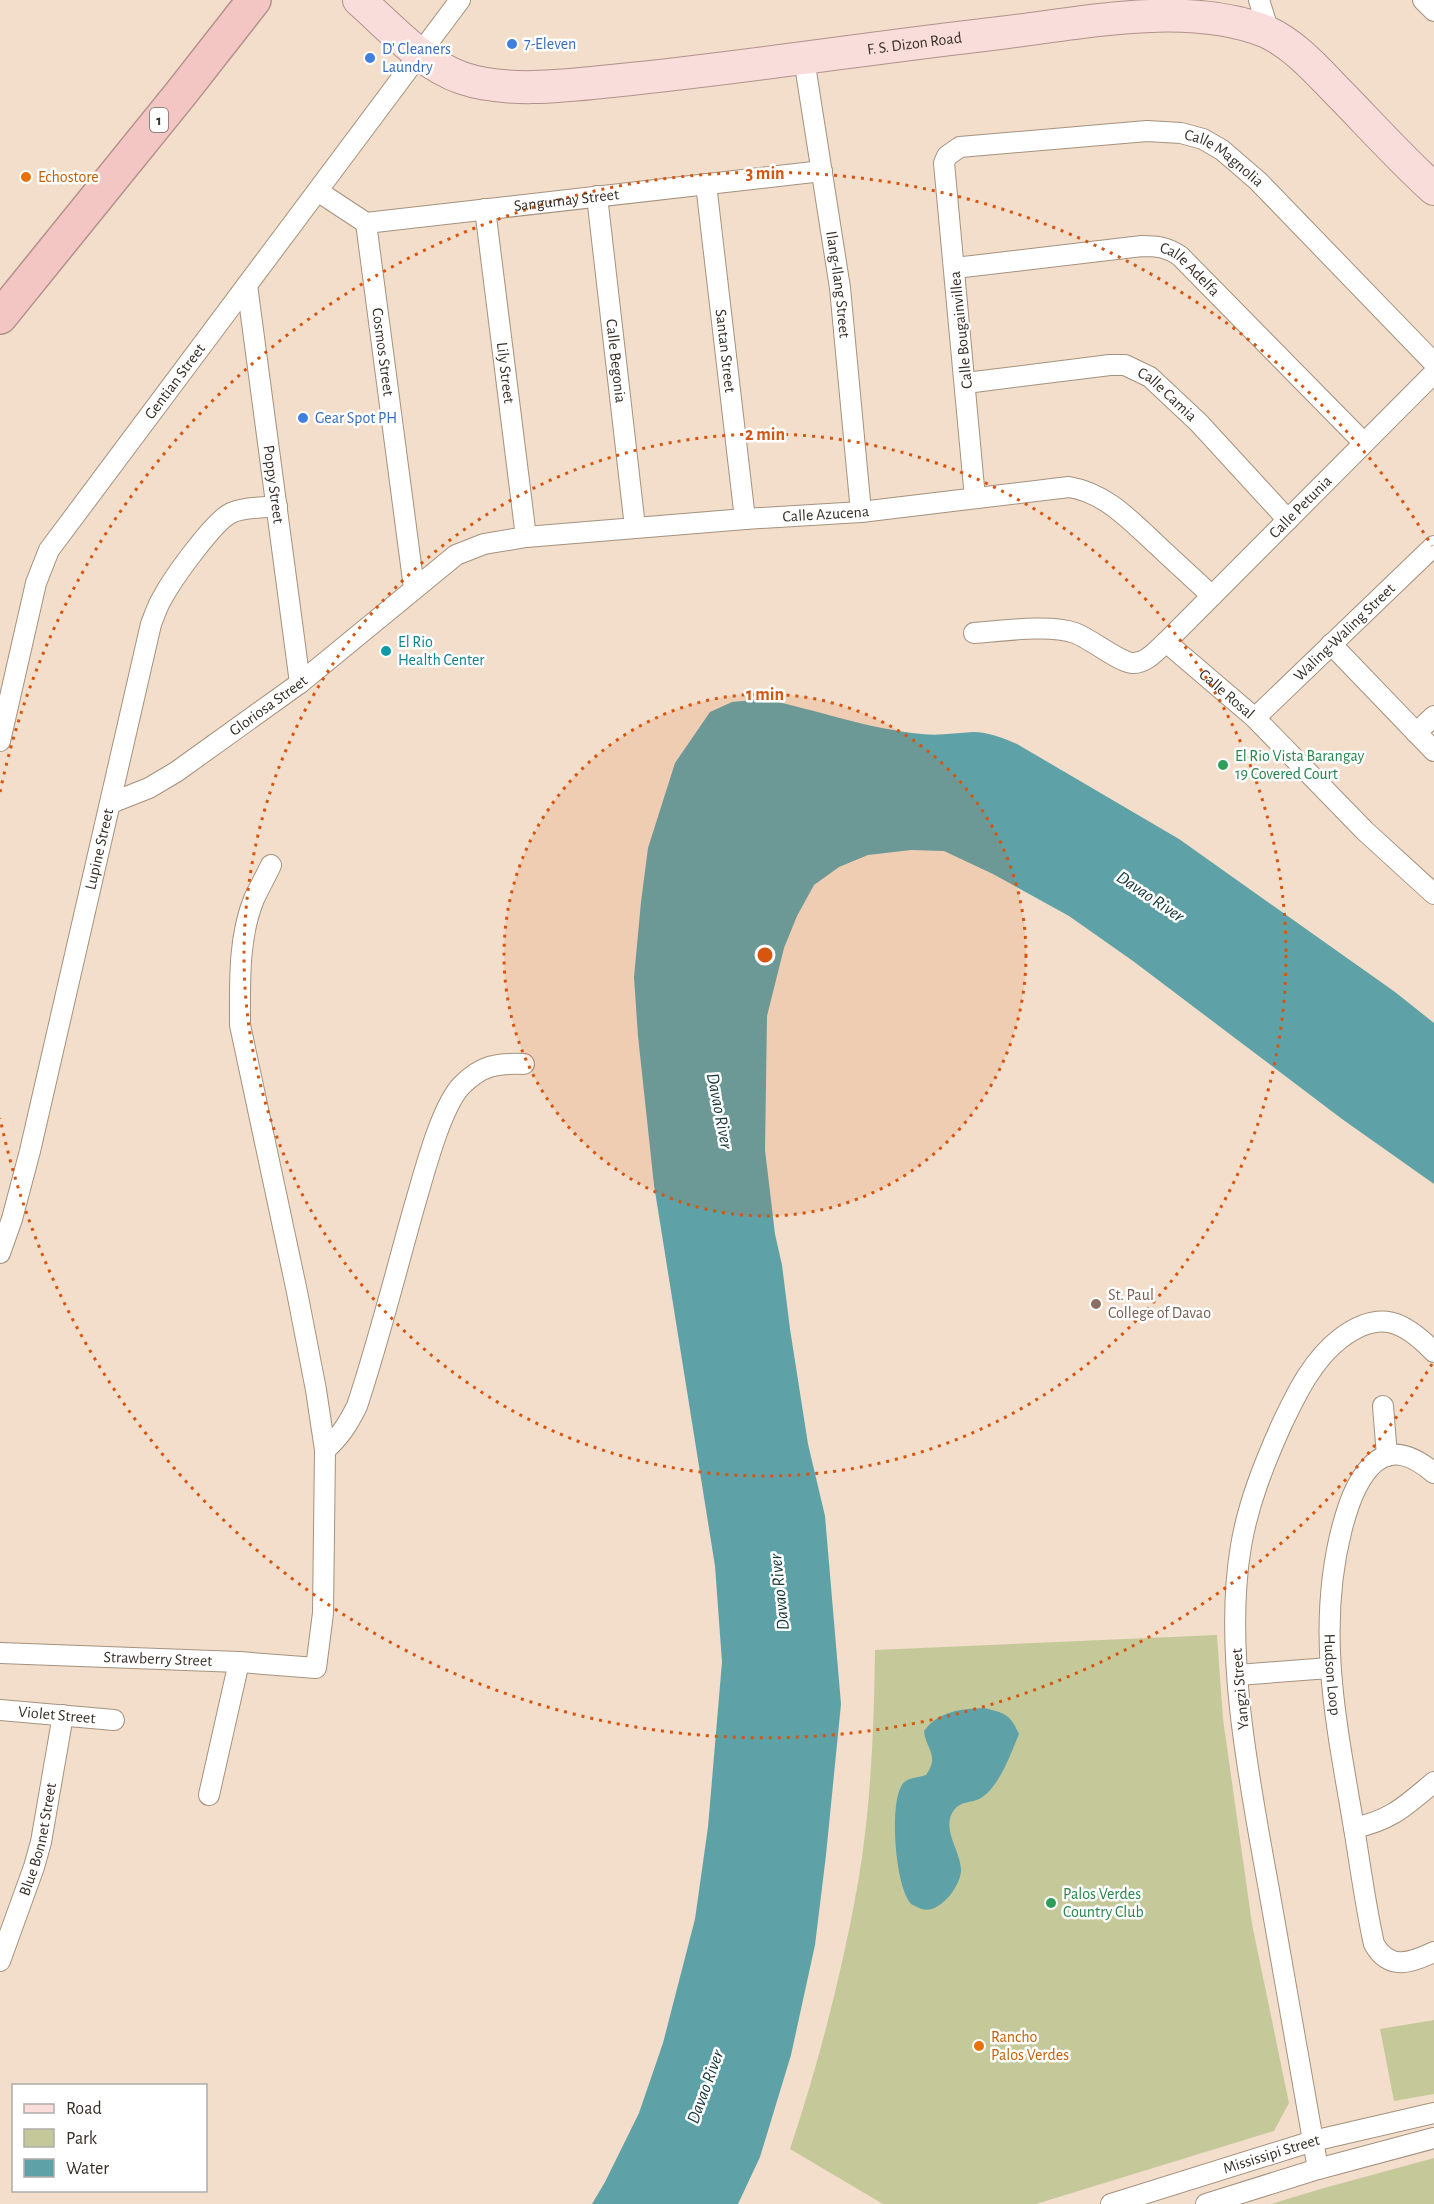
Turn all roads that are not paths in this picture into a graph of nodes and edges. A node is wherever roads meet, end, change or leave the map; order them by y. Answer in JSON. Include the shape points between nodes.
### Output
{"nodes":[{"id":1,"x":254,"y":0,"type":"edge"},
{"id":2,"x":359,"y":0,"type":"edge"},
{"id":3,"x":460,"y":0,"type":"edge"},
{"id":4,"x":1259,"y":0,"type":"edge"},
{"id":5,"x":1423,"y":0,"type":"edge"},
{"id":6,"x":1434,"y":11,"type":"edge"},
{"id":7,"x":1269,"y":32,"type":"junction"},
{"id":8,"x":420,"y":54,"type":"junction"},
{"id":9,"x":804,"y":59,"type":"junction"},
{"id":10,"x":944,"y":163,"type":"joint"},
{"id":11,"x":822,"y":171,"type":"junction"},
{"id":12,"x":706,"y":184,"type":"junction"},
{"id":13,"x":1434,"y":189,"type":"edge"},
{"id":14,"x":319,"y":192,"type":"junction"},
{"id":15,"x":597,"y":195,"type":"junction"},
{"id":16,"x":485,"y":209,"type":"junction"},
{"id":17,"x":366,"y":223,"type":"junction"},
{"id":18,"x":955,"y":268,"type":"junction"},
{"id":19,"x":247,"y":285,"type":"junction"},
{"id":20,"x":0,"y":317,"type":"edge"},
{"id":21,"x":1434,"y":363,"type":"edge"},
{"id":22,"x":1434,"y":373,"type":"edge"},
{"id":23,"x":966,"y":383,"type":"junction"},
{"id":24,"x":1364,"y":443,"type":"junction"},
{"id":25,"x":975,"y":498,"type":"junction"},
{"id":26,"x":277,"y":506,"type":"junction"},
{"id":27,"x":861,"y":512,"type":"junction"},
{"id":28,"x":745,"y":519,"type":"junction"},
{"id":29,"x":1288,"y":520,"type":"junction"},
{"id":30,"x":635,"y":528,"type":"junction"},
{"id":31,"x":526,"y":537,"type":"junction"},
{"id":32,"x":1434,"y":546,"type":"edge"},
{"id":33,"x":414,"y":588,"type":"junction"},
{"id":34,"x":1212,"y":596,"type":"junction"},
{"id":35,"x":974,"y":633,"type":"dead end"},
{"id":36,"x":1166,"y":642,"type":"junction"},
{"id":37,"x":1331,"y":644,"type":"junction"},
{"id":38,"x":300,"y":683,"type":"junction"},
{"id":39,"x":1434,"y":716,"type":"edge"},
{"id":40,"x":1255,"y":718,"type":"junction"},
{"id":41,"x":1416,"y":733,"type":"junction"},
{"id":42,"x":0,"y":741,"type":"edge"},
{"id":43,"x":1434,"y":751,"type":"edge"},
{"id":44,"x":111,"y":803,"type":"junction"},
{"id":45,"x":271,"y":865,"type":"dead end"},
{"id":46,"x":1434,"y":894,"type":"edge"},
{"id":47,"x":524,"y":1064,"type":"dead end"},
{"id":48,"x":0,"y":1253,"type":"edge"},
{"id":49,"x":1434,"y":1352,"type":"edge"},
{"id":50,"x":1383,"y":1406,"type":"dead end"},
{"id":51,"x":325,"y":1450,"type":"junction"},
{"id":52,"x":1387,"y":1455,"type":"junction"},
{"id":53,"x":1434,"y":1473,"type":"edge"},
{"id":54,"x":0,"y":1653,"type":"edge"},
{"id":55,"x":239,"y":1662,"type":"junction"},
{"id":56,"x":1329,"y":1668,"type":"junction"},
{"id":57,"x":1238,"y":1675,"type":"junction"},
{"id":58,"x":0,"y":1710,"type":"edge"},
{"id":59,"x":63,"y":1715,"type":"junction"},
{"id":60,"x":114,"y":1720,"type":"dead end"},
{"id":61,"x":1434,"y":1782,"type":"edge"},
{"id":62,"x":209,"y":1795,"type":"dead end"},
{"id":63,"x":1354,"y":1828,"type":"junction"},
{"id":64,"x":1434,"y":1952,"type":"edge"},
{"id":65,"x":0,"y":1961,"type":"edge"},
{"id":66,"x":1434,"y":2113,"type":"edge"},
{"id":67,"x":1434,"y":2138,"type":"edge"},
{"id":68,"x":1313,"y":2141,"type":"junction"},
{"id":69,"x":1318,"y":2169,"type":"junction"},
{"id":70,"x":1116,"y":2203,"type":"edge"},
{"id":71,"x":1206,"y":2204,"type":"edge"}],
"edges":[{"from":1,"to":20,"type":"highway","number":"1"},
{"from":2,"to":8,"type":"main road","name":"F. S. Dizon Road"},
{"from":3,"to":8,"type":"street","name":"Gentian Street"},
{"from":4,"to":7,"type":"street"},
{"from":5,"to":6,"type":"street"},
{"from":7,"to":9,"type":"main road","name":"F. S. Dizon Road","via":[[1217,16],[1133,14]]},
{"from":7,"to":13,"type":"main road","name":"F. S. Dizon Road","via":[[1296,51]]},
{"from":8,"to":9,"type":"main road","name":"F. S. Dizon Road","via":[[458,76],[483,84],[522,87]]},
{"from":8,"to":14,"type":"street","name":"Gentian Street"},
{"from":9,"to":11,"type":"street","name":"Ilang-Ilang Street"},
{"from":10,"to":18,"type":"street","name":"Calle Bougainvillea"},
{"from":10,"to":21,"type":"street","name":"Calle Magnolia","via":[[960,147],[1147,132],[1180,133],[1203,139],[1258,181]]},
{"from":11,"to":12,"type":"street","name":"Sangumay Street"},
{"from":11,"to":27,"type":"street","name":"Ilang-Ilang Street","via":[[840,288]]},
{"from":12,"to":15,"type":"street","name":"Sangumay Street"},
{"from":12,"to":28,"type":"street","name":"Santan Street"},
{"from":14,"to":17,"type":"street"},
{"from":14,"to":19,"type":"street","name":"Gentian Street"},
{"from":15,"to":16,"type":"street","name":"Sangumay Street"},
{"from":15,"to":30,"type":"street","name":"Calle Begonia"},
{"from":16,"to":17,"type":"street","name":"Sangumay Street"},
{"from":16,"to":31,"type":"street","name":"Lily Street"},
{"from":17,"to":33,"type":"street","name":"Cosmos Street"},
{"from":18,"to":23,"type":"street","name":"Calle Bougainvillea"},
{"from":18,"to":24,"type":"street","name":"Calle Adelfa","via":[[1142,246],[1170,249]]},
{"from":19,"to":26,"type":"street","name":"Poppy Street"},
{"from":19,"to":42,"type":"street","name":"Gentian Street","via":[[49,550],[36,583]]},
{"from":22,"to":24,"type":"street","name":"Calle Petunia"},
{"from":23,"to":25,"type":"street","name":"Calle Bougainvillea"},
{"from":23,"to":29,"type":"street","name":"Calle Camia","via":[[1110,365],[1137,370],[1199,423]]},
{"from":24,"to":29,"type":"street","name":"Calle Petunia"},
{"from":25,"to":27,"type":"street","name":"Calle Azucena"},
{"from":25,"to":34,"type":"street","name":"Calle Azucena","via":[[1069,487],[1097,495]]},
{"from":26,"to":38,"type":"street","name":"Poppy Street"},
{"from":26,"to":44,"type":"street","name":"Lupine Street","via":[[230,514],[209,534],[164,594],[151,624]]},
{"from":27,"to":28,"type":"street","name":"Calle Azucena"},
{"from":28,"to":30,"type":"street","name":"Calle Azucena"},
{"from":29,"to":34,"type":"street","name":"Calle Petunia"},
{"from":30,"to":31,"type":"street","name":"Calle Azucena"},
{"from":31,"to":33,"type":"street","name":"Calle Azucena","via":[[471,548]]},
{"from":32,"to":37,"type":"street","name":"Waling-Waling Street"},
{"from":33,"to":38,"type":"street","name":"Gloriosa Street"},
{"from":34,"to":36,"type":"street","name":"Calle Petunia"},
{"from":35,"to":36,"type":"street","via":[[1059,630],[1074,633],[1134,663]]},
{"from":36,"to":40,"type":"street","name":"Calle Rosal"},
{"from":37,"to":40,"type":"street","name":"Waling-Waling Street"},
{"from":37,"to":41,"type":"street"},
{"from":38,"to":44,"type":"street","name":"Gloriosa Street","via":[[150,789]]},
{"from":39,"to":41,"type":"street"},
{"from":40,"to":46,"type":"street","name":"Calle Rosal","via":[[1365,831]]},
{"from":41,"to":43,"type":"street"},
{"from":44,"to":48,"type":"street","name":"Lupine Street","via":[[30,1151]]},
{"from":45,"to":51,"type":"street","via":[[248,922],[240,981],[240,1025],[297,1292]]},
{"from":47,"to":51,"type":"street","via":[[479,1070],[460,1086],[443,1117],[357,1406],[338,1439]]},
{"from":49,"to":57,"type":"street","name":"Yangzi Street","via":[[1396,1322],[1380,1321],[1346,1334],[1332,1345],[1290,1405],[1253,1497],[1241,1546],[1236,1608]]},
{"from":50,"to":52,"type":"street"},
{"from":51,"to":55,"type":"street","name":"Strawberry Street","via":[[323,1613],[316,1668]]},
{"from":52,"to":53,"type":"street","via":[[1402,1454],[1418,1460]]},
{"from":52,"to":56,"type":"street","name":"Hudson Loop","via":[[1364,1475],[1348,1506],[1330,1594]]},
{"from":54,"to":55,"type":"street","name":"Strawberry Street"},
{"from":55,"to":62,"type":"street"},
{"from":56,"to":57,"type":"street"},
{"from":56,"to":63,"type":"street","name":"Hudson Loop"},
{"from":57,"to":68,"type":"street","name":"Yangzi Street","via":[[1260,1843]]},
{"from":58,"to":59,"type":"street","name":"Violet Street"},
{"from":59,"to":60,"type":"street","name":"Violet Street"},
{"from":59,"to":65,"type":"street","name":"Blue Bonnet Street","via":[[41,1842]]},
{"from":61,"to":63,"type":"street","via":[[1385,1820]]},
{"from":63,"to":64,"type":"street","name":"Hudson Loop","via":[[1379,1965],[1408,1962]]},
{"from":66,"to":68,"type":"street","name":"Mississipi Street"},
{"from":67,"to":69,"type":"street","name":"Mississipi Street"},
{"from":68,"to":69,"type":"street","name":"Yangzi Street"},
{"from":68,"to":70,"type":"street","name":"Mississipi Street"},
{"from":69,"to":71,"type":"street","name":"Mississipi Street"}]}
